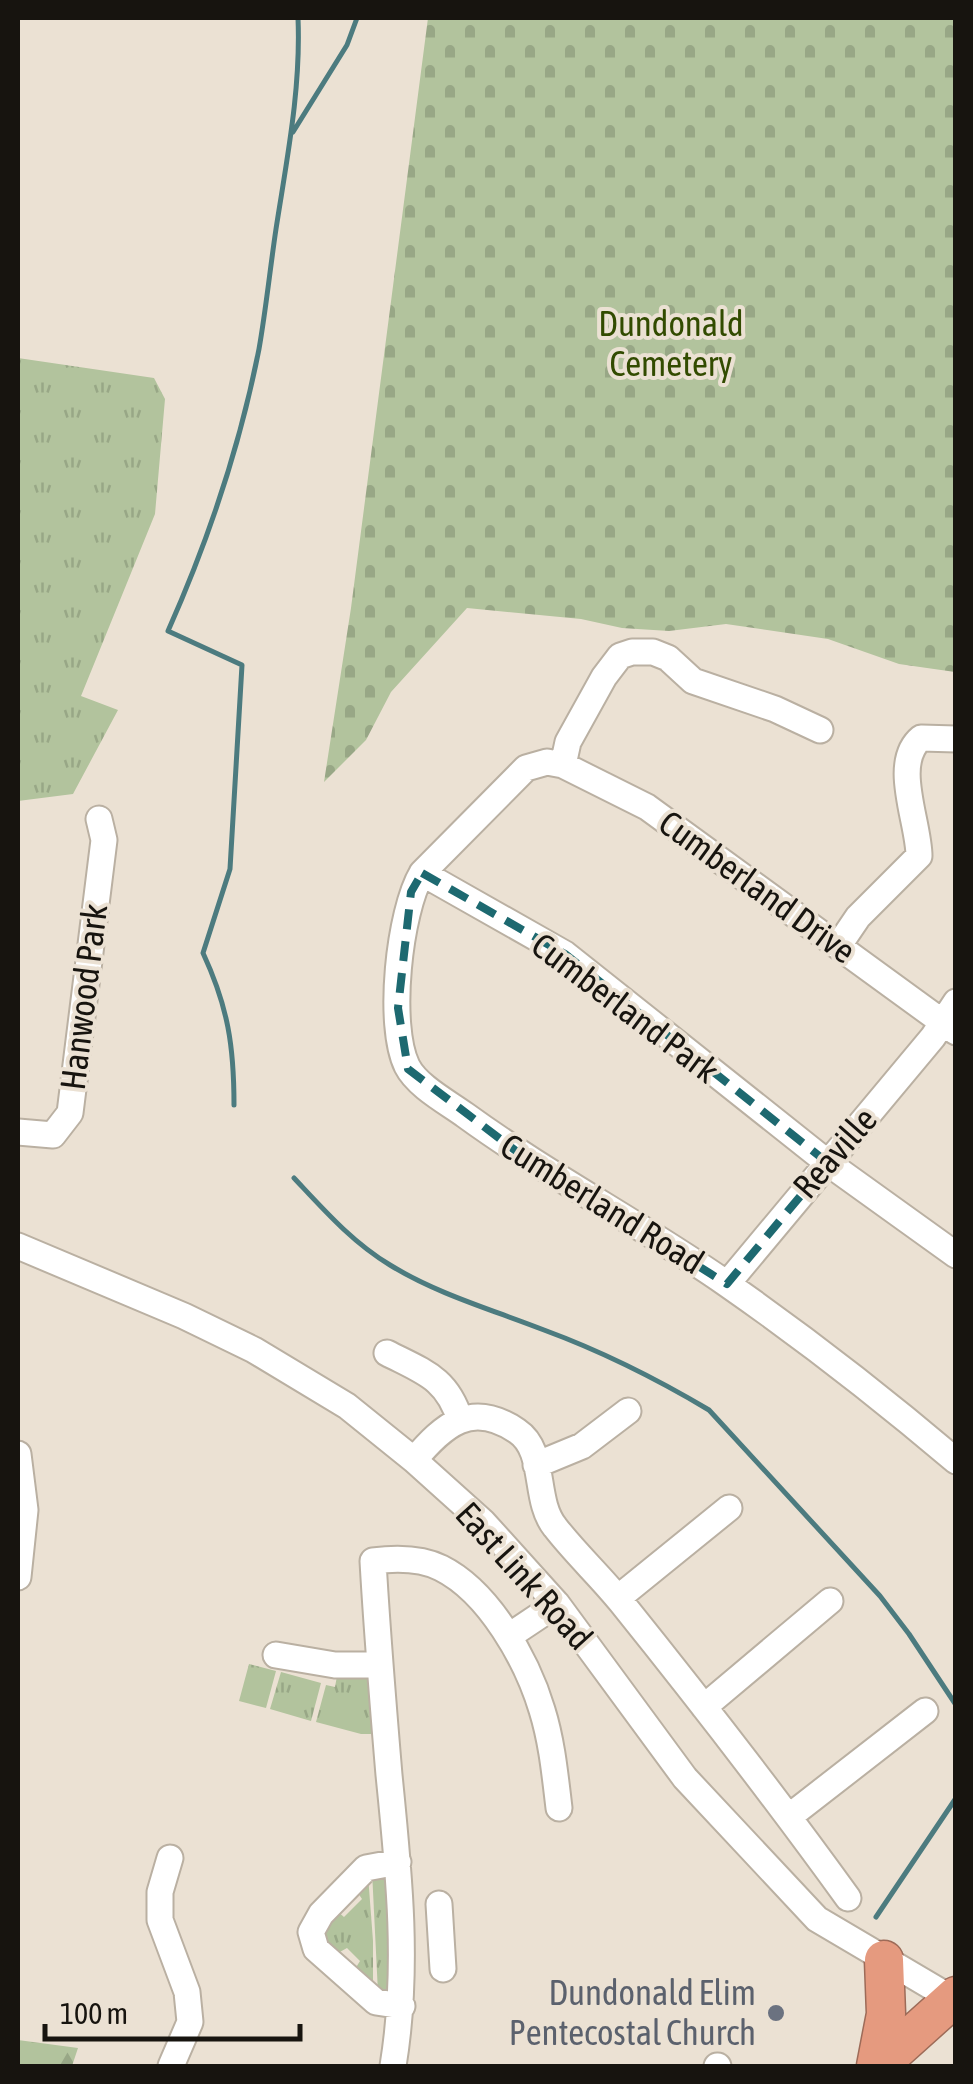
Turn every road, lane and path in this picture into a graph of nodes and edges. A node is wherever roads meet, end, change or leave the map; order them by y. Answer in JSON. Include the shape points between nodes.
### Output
{"nodes":[{"id":1,"x":820,"y":730,"type":"dead end"},
{"id":2,"x":956,"y":739,"type":"edge"},
{"id":3,"x":555,"y":764,"type":"junction"},
{"id":4,"x":100,"y":819,"type":"dead end"},
{"id":5,"x":422,"y":874,"type":"junction"},
{"id":6,"x":840,"y":945,"type":"junction"},
{"id":7,"x":951,"y":1019,"type":"edge"},
{"id":8,"x":18,"y":1132,"type":"edge"},
{"id":9,"x":828,"y":1164,"type":"junction"},
{"id":10,"x":18,"y":1246,"type":"edge"},
{"id":11,"x":956,"y":1255,"type":"edge"},
{"id":12,"x":727,"y":1284,"type":"junction"},
{"id":13,"x":387,"y":1353,"type":"dead end"},
{"id":14,"x":628,"y":1411,"type":"dead end"},
{"id":15,"x":460,"y":1420,"type":"junction"},
{"id":16,"x":18,"y":1454,"type":"edge"},
{"id":17,"x":414,"y":1460,"type":"junction"},
{"id":18,"x":956,"y":1461,"type":"edge"},
{"id":19,"x":536,"y":1466,"type":"junction"},
{"id":20,"x":729,"y":1508,"type":"dead end"},
{"id":21,"x":18,"y":1577,"type":"edge"},
{"id":22,"x":618,"y":1598,"type":"junction"},
{"id":23,"x":830,"y":1601,"type":"dead end"},
{"id":24,"x":557,"y":1604,"type":"junction"},
{"id":25,"x":509,"y":1636,"type":"junction"},
{"id":26,"x":276,"y":1655,"type":"dead end"},
{"id":27,"x":379,"y":1665,"type":"junction"},
{"id":28,"x":704,"y":1707,"type":"junction"},
{"id":29,"x":925,"y":1711,"type":"dead end"},
{"id":30,"x":559,"y":1808,"type":"dead end"},
{"id":31,"x":790,"y":1816,"type":"junction"},
{"id":32,"x":170,"y":1858,"type":"dead end"},
{"id":33,"x":398,"y":1862,"type":"junction"},
{"id":34,"x":848,"y":1898,"type":"dead end"},
{"id":35,"x":439,"y":1904,"type":"dead end"},
{"id":36,"x":441,"y":1932,"type":"junction"},
{"id":37,"x":402,"y":1936,"type":"junction"},
{"id":38,"x":884,"y":1960,"type":"junction"},
{"id":39,"x":444,"y":1969,"type":"dead end"},
{"id":40,"x":954,"y":1999,"type":"edge"},
{"id":41,"x":402,"y":2006,"type":"junction"},
{"id":42,"x":171,"y":2066,"type":"edge"},
{"id":43,"x":392,"y":2066,"type":"edge"},
{"id":44,"x":877,"y":2066,"type":"edge"}],
"edges":[{"from":1,"to":3,"type":"street","via":[[693,681],[668,658],[632,652],[620,656],[604,677]]},
{"from":2,"to":6,"type":"street","via":[[922,738],[912,745],[907,757],[918,856]]},
{"from":3,"to":5,"type":"street","via":[[526,768]]},
{"from":3,"to":6,"type":"street","name":"Cumberland Drive","via":[[647,807]]},
{"from":4,"to":8,"type":"street","name":"Hanwood Park","via":[[104,840],[70,1114],[53,1135]]},
{"from":5,"to":9,"type":"street","name":"Cumberland Park","via":[[565,954]]},
{"from":5,"to":12,"type":"street","name":"Cumberland Road","via":[[404,919],[400,969],[400,1045],[408,1070],[524,1157]]},
{"from":6,"to":7,"type":"street","name":"Cumberland Drive"},
{"from":7,"to":9,"type":"street","name":"Reaville"},
{"from":9,"to":11,"type":"street","name":"Cumberland Park"},
{"from":9,"to":12,"type":"street","name":"Reaville"},
{"from":10,"to":17,"type":"street","name":"East Link Road","via":[[265,1356],[347,1406]]},
{"from":12,"to":18,"type":"street","name":"Cumberland Road"},
{"from":13,"to":15,"type":"street","via":[[438,1380]]},
{"from":14,"to":19,"type":"street","via":[[582,1446]]},
{"from":15,"to":17,"type":"street"},
{"from":15,"to":19,"type":"street","via":[[498,1420],[521,1433]]},
{"from":16,"to":21,"type":"street","via":[[26,1510]]},
{"from":17,"to":24,"type":"street","name":"East Link Road","via":[[483,1522]]},
{"from":19,"to":22,"type":"street","via":[[552,1524]]},
{"from":20,"to":22,"type":"street"},
{"from":22,"to":28,"type":"street"},
{"from":23,"to":28,"type":"street"},
{"from":24,"to":25,"type":"street"},
{"from":24,"to":38,"type":"street","name":"East Link Road","via":[[685,1778],[818,1920]]},
{"from":25,"to":27,"type":"street","via":[[462,1582],[440,1568],[416,1560],[373,1561]]},
{"from":25,"to":30,"type":"street","via":[[541,1706]]},
{"from":26,"to":27,"type":"street"},
{"from":27,"to":33,"type":"street"},
{"from":28,"to":31,"type":"street"},
{"from":29,"to":31,"type":"street"},
{"from":31,"to":34,"type":"street"},
{"from":32,"to":42,"type":"street","via":[[160,1920],[190,2022]]},
{"from":33,"to":37,"type":"street"},
{"from":33,"to":41,"type":"street","via":[[366,1868],[311,1932],[316,1949],[376,2002]]},
{"from":35,"to":36,"type":"street"},
{"from":36,"to":37,"type":"street"},
{"from":36,"to":39,"type":"street"},
{"from":37,"to":41,"type":"street"},
{"from":38,"to":40,"type":"street","name":"East Link Road"},
{"from":38,"to":44,"type":"highway","via":[[886,2014]]},
{"from":40,"to":44,"type":"highway"},
{"from":41,"to":43,"type":"street"}]}
